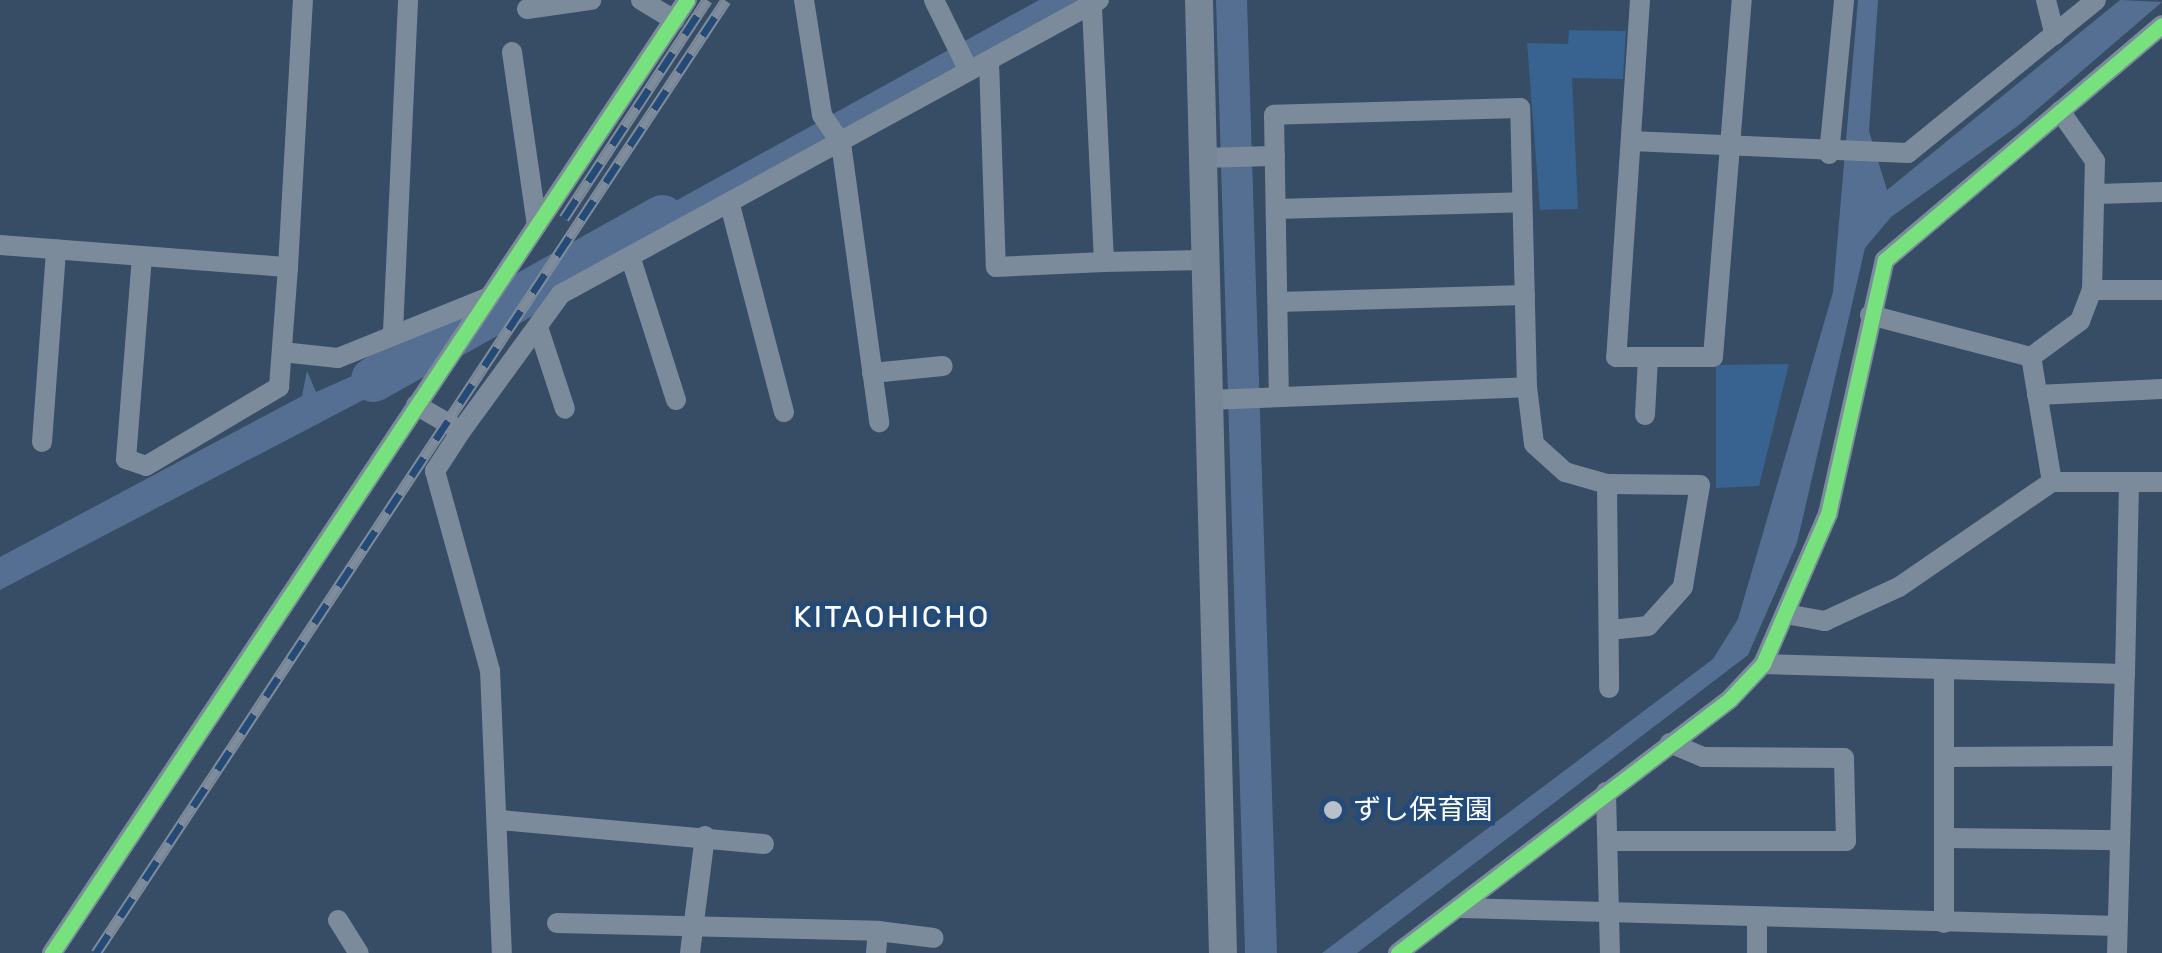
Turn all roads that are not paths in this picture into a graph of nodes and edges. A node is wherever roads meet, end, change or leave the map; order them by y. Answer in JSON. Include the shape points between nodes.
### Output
{"nodes":[{"id":1,"x":303,"y":0,"type":"edge"},
{"id":2,"x":408,"y":0,"type":"edge"},
{"id":3,"x":592,"y":0,"type":"edge"},
{"id":4,"x":640,"y":0,"type":"edge"},
{"id":5,"x":687,"y":0,"type":"edge"},
{"id":6,"x":804,"y":0,"type":"edge"},
{"id":7,"x":934,"y":0,"type":"edge"},
{"id":8,"x":1199,"y":0,"type":"edge"},
{"id":9,"x":1640,"y":0,"type":"edge"},
{"id":10,"x":1742,"y":0,"type":"edge"},
{"id":11,"x":1844,"y":0,"type":"edge"},
{"id":12,"x":2046,"y":0,"type":"edge"},
{"id":13,"x":2096,"y":0,"type":"edge"},
{"id":14,"x":1095,"y":2,"type":"edge"},
{"id":15,"x":527,"y":9,"type":"dead end"},
{"id":16,"x":674,"y":20,"type":"junction"},
{"id":17,"x":2162,"y":25,"type":"edge"},
{"id":18,"x":2055,"y":35,"type":"junction"},
{"id":19,"x":512,"y":52,"type":"dead end"},
{"id":20,"x":974,"y":65,"type":"junction"},
{"id":21,"x":2060,"y":111,"type":"junction"},
{"id":22,"x":839,"y":139,"type":"junction"},
{"id":23,"x":1630,"y":141,"type":"junction"},
{"id":24,"x":1730,"y":149,"type":"junction"},
{"id":25,"x":1834,"y":155,"type":"junction"},
{"id":26,"x":1267,"y":156,"type":"junction"},
{"id":27,"x":1208,"y":158,"type":"junction"},
{"id":28,"x":2162,"y":192,"type":"edge"},
{"id":29,"x":2096,"y":194,"type":"junction"},
{"id":30,"x":1522,"y":202,"type":"junction"},
{"id":31,"x":730,"y":205,"type":"junction"},
{"id":32,"x":1276,"y":209,"type":"junction"},
{"id":33,"x":537,"y":225,"type":"junction"},
{"id":34,"x":0,"y":245,"type":"edge"},
{"id":35,"x":56,"y":250,"type":"junction"},
{"id":36,"x":142,"y":256,"type":"junction"},
{"id":37,"x":632,"y":259,"type":"junction"},
{"id":38,"x":1204,"y":260,"type":"junction"},
{"id":39,"x":1104,"y":262,"type":"junction"},
{"id":40,"x":288,"y":266,"type":"junction"},
{"id":41,"x":2092,"y":290,"type":"junction"},
{"id":42,"x":2162,"y":290,"type":"edge"},
{"id":43,"x":1525,"y":295,"type":"junction"},
{"id":44,"x":489,"y":296,"type":"junction"},
{"id":45,"x":1278,"y":302,"type":"junction"},
{"id":46,"x":1870,"y":315,"type":"junction"},
{"id":47,"x":538,"y":326,"type":"junction"},
{"id":48,"x":393,"y":332,"type":"junction"},
{"id":49,"x":282,"y":352,"type":"junction"},
{"id":50,"x":1648,"y":357,"type":"junction"},
{"id":51,"x":2030,"y":357,"type":"junction"},
{"id":52,"x":942,"y":366,"type":"dead end"},
{"id":53,"x":872,"y":373,"type":"junction"},
{"id":54,"x":1527,"y":387,"type":"junction"},
{"id":55,"x":2162,"y":388,"type":"edge"},
{"id":56,"x":2037,"y":395,"type":"junction"},
{"id":57,"x":1272,"y":398,"type":"junction"},
{"id":58,"x":676,"y":400,"type":"dead end"},
{"id":59,"x":1215,"y":400,"type":"junction"},
{"id":60,"x":416,"y":405,"type":"junction"},
{"id":61,"x":565,"y":408,"type":"dead end"},
{"id":62,"x":784,"y":412,"type":"dead end"},
{"id":63,"x":1645,"y":415,"type":"dead end"},
{"id":64,"x":879,"y":422,"type":"dead end"},
{"id":65,"x":462,"y":431,"type":"junction"},
{"id":66,"x":42,"y":442,"type":"dead end"},
{"id":67,"x":2052,"y":482,"type":"junction"},
{"id":68,"x":2129,"y":482,"type":"junction"},
{"id":69,"x":2162,"y":482,"type":"edge"},
{"id":70,"x":1606,"y":484,"type":"junction"},
{"id":71,"x":1791,"y":615,"type":"junction"},
{"id":72,"x":1608,"y":630,"type":"junction"},
{"id":73,"x":1763,"y":664,"type":"junction"},
{"id":74,"x":1944,"y":672,"type":"junction"},
{"id":75,"x":2125,"y":674,"type":"junction"},
{"id":76,"x":1609,"y":688,"type":"dead end"},
{"id":77,"x":1670,"y":743,"type":"junction"},
{"id":78,"x":2122,"y":756,"type":"junction"},
{"id":79,"x":1944,"y":757,"type":"junction"},
{"id":80,"x":1606,"y":792,"type":"junction"},
{"id":81,"x":500,"y":820,"type":"junction"},
{"id":82,"x":705,"y":836,"type":"junction"},
{"id":83,"x":1944,"y":838,"type":"junction"},
{"id":84,"x":2120,"y":840,"type":"junction"},
{"id":85,"x":1608,"y":841,"type":"junction"},
{"id":86,"x":764,"y":844,"type":"dead end"},
{"id":87,"x":1462,"y":908,"type":"junction"},
{"id":88,"x":1609,"y":913,"type":"junction"},
{"id":89,"x":1756,"y":918,"type":"junction"},
{"id":90,"x":338,"y":920,"type":"dead end"},
{"id":91,"x":556,"y":923,"type":"dead end"},
{"id":92,"x":1944,"y":923,"type":"junction"},
{"id":93,"x":695,"y":925,"type":"junction"},
{"id":94,"x":2117,"y":926,"type":"junction"},
{"id":95,"x":878,"y":931,"type":"junction"},
{"id":96,"x":934,"y":938,"type":"dead end"},
{"id":97,"x":52,"y":953,"type":"edge"},
{"id":98,"x":359,"y":953,"type":"edge"},
{"id":99,"x":502,"y":953,"type":"edge"},
{"id":100,"x":690,"y":953,"type":"edge"},
{"id":101,"x":876,"y":953,"type":"edge"},
{"id":102,"x":1223,"y":953,"type":"edge"},
{"id":103,"x":1398,"y":953,"type":"edge"},
{"id":104,"x":1610,"y":953,"type":"edge"},
{"id":105,"x":1756,"y":953,"type":"edge"},
{"id":106,"x":2117,"y":953,"type":"edge"}],
"edges":[{"from":1,"to":40,"type":"street"},
{"from":2,"to":48,"type":"street"},
{"from":3,"to":15,"type":"street"},
{"from":4,"to":16,"type":"street"},
{"from":5,"to":16,"type":"street"},
{"from":6,"to":22,"type":"street","via":[[822,114]]},
{"from":7,"to":20,"type":"street","via":[[954,44]]},
{"from":8,"to":27,"type":"street"},
{"from":9,"to":23,"type":"street"},
{"from":10,"to":24,"type":"street"},
{"from":11,"to":25,"type":"street"},
{"from":12,"to":18,"type":"street"},
{"from":13,"to":18,"type":"street"},
{"from":14,"to":20,"type":"street"},
{"from":14,"to":39,"type":"street"},
{"from":16,"to":33,"type":"street"},
{"from":17,"to":21,"type":"street"},
{"from":18,"to":25,"type":"street","via":[[1908,152]]},
{"from":19,"to":33,"type":"street"},
{"from":20,"to":22,"type":"street"},
{"from":20,"to":39,"type":"street","via":[[996,268]]},
{"from":21,"to":29,"type":"street","via":[[2095,161]]},
{"from":21,"to":46,"type":"street","via":[[1901,238]]},
{"from":22,"to":31,"type":"street"},
{"from":22,"to":53,"type":"street"},
{"from":23,"to":24,"type":"street"},
{"from":23,"to":50,"type":"street","via":[[1616,357]]},
{"from":24,"to":25,"type":"street"},
{"from":24,"to":50,"type":"street","via":[[1713,357]]},
{"from":26,"to":27,"type":"street"},
{"from":26,"to":30,"type":"street","via":[[1274,114],[1520,108]]},
{"from":26,"to":32,"type":"street"},
{"from":27,"to":38,"type":"street"},
{"from":28,"to":29,"type":"street"},
{"from":29,"to":41,"type":"street"},
{"from":30,"to":32,"type":"street"},
{"from":30,"to":43,"type":"street"},
{"from":31,"to":37,"type":"street"},
{"from":31,"to":62,"type":"street"},
{"from":32,"to":45,"type":"street"},
{"from":33,"to":44,"type":"street"},
{"from":34,"to":35,"type":"street"},
{"from":35,"to":36,"type":"street"},
{"from":35,"to":66,"type":"street"},
{"from":36,"to":40,"type":"street"},
{"from":36,"to":49,"type":"street","via":[[126,460],[146,466],[279,387]]},
{"from":37,"to":47,"type":"street","via":[[562,294]]},
{"from":37,"to":58,"type":"street"},
{"from":38,"to":39,"type":"street"},
{"from":38,"to":59,"type":"street"},
{"from":40,"to":49,"type":"street"},
{"from":41,"to":42,"type":"street"},
{"from":41,"to":51,"type":"street","via":[[2080,321]]},
{"from":43,"to":45,"type":"street"},
{"from":43,"to":54,"type":"street"},
{"from":44,"to":48,"type":"street"},
{"from":44,"to":60,"type":"street"},
{"from":45,"to":57,"type":"street"},
{"from":46,"to":51,"type":"street"},
{"from":46,"to":71,"type":"street","via":[[1828,514]]},
{"from":47,"to":61,"type":"street"},
{"from":47,"to":65,"type":"street"},
{"from":48,"to":49,"type":"street","via":[[338,358]]},
{"from":50,"to":63,"type":"street"},
{"from":51,"to":56,"type":"street"},
{"from":52,"to":53,"type":"street"},
{"from":53,"to":64,"type":"street"},
{"from":54,"to":57,"type":"street"},
{"from":54,"to":70,"type":"street","via":[[1534,444],[1565,472]]},
{"from":55,"to":56,"type":"street"},
{"from":56,"to":67,"type":"street"},
{"from":57,"to":59,"type":"street"},
{"from":59,"to":102,"type":"street"},
{"from":60,"to":65,"type":"street"},
{"from":60,"to":97,"type":"street"},
{"from":65,"to":81,"type":"street","via":[[435,471],[490,670]]},
{"from":67,"to":68,"type":"street"},
{"from":67,"to":71,"type":"street","via":[[1900,587],[1825,620]]},
{"from":68,"to":69,"type":"street"},
{"from":68,"to":75,"type":"street"},
{"from":70,"to":72,"type":"street"},
{"from":70,"to":72,"type":"street","via":[[1700,485],[1683,587],[1648,626]]},
{"from":71,"to":73,"type":"street"},
{"from":72,"to":76,"type":"street"},
{"from":73,"to":74,"type":"street"},
{"from":73,"to":77,"type":"street"},
{"from":74,"to":75,"type":"street"},
{"from":74,"to":79,"type":"street"},
{"from":75,"to":78,"type":"street"},
{"from":77,"to":80,"type":"street"},
{"from":77,"to":85,"type":"street","via":[[1703,757],[1844,758],[1846,841]]},
{"from":78,"to":79,"type":"street"},
{"from":78,"to":84,"type":"street"},
{"from":79,"to":83,"type":"street"},
{"from":80,"to":85,"type":"street"},
{"from":80,"to":87,"type":"street"},
{"from":81,"to":82,"type":"street"},
{"from":81,"to":99,"type":"street"},
{"from":82,"to":86,"type":"street"},
{"from":82,"to":93,"type":"street"},
{"from":83,"to":84,"type":"street"},
{"from":83,"to":92,"type":"street"},
{"from":84,"to":94,"type":"street"},
{"from":85,"to":88,"type":"street"},
{"from":87,"to":88,"type":"street"},
{"from":87,"to":103,"type":"street"},
{"from":88,"to":89,"type":"street"},
{"from":88,"to":104,"type":"street"},
{"from":89,"to":92,"type":"street"},
{"from":89,"to":105,"type":"street"},
{"from":90,"to":98,"type":"street"},
{"from":91,"to":93,"type":"street"},
{"from":92,"to":94,"type":"street"},
{"from":93,"to":95,"type":"street"},
{"from":93,"to":100,"type":"street"},
{"from":94,"to":106,"type":"street"},
{"from":95,"to":96,"type":"street"},
{"from":95,"to":101,"type":"street"}]}
